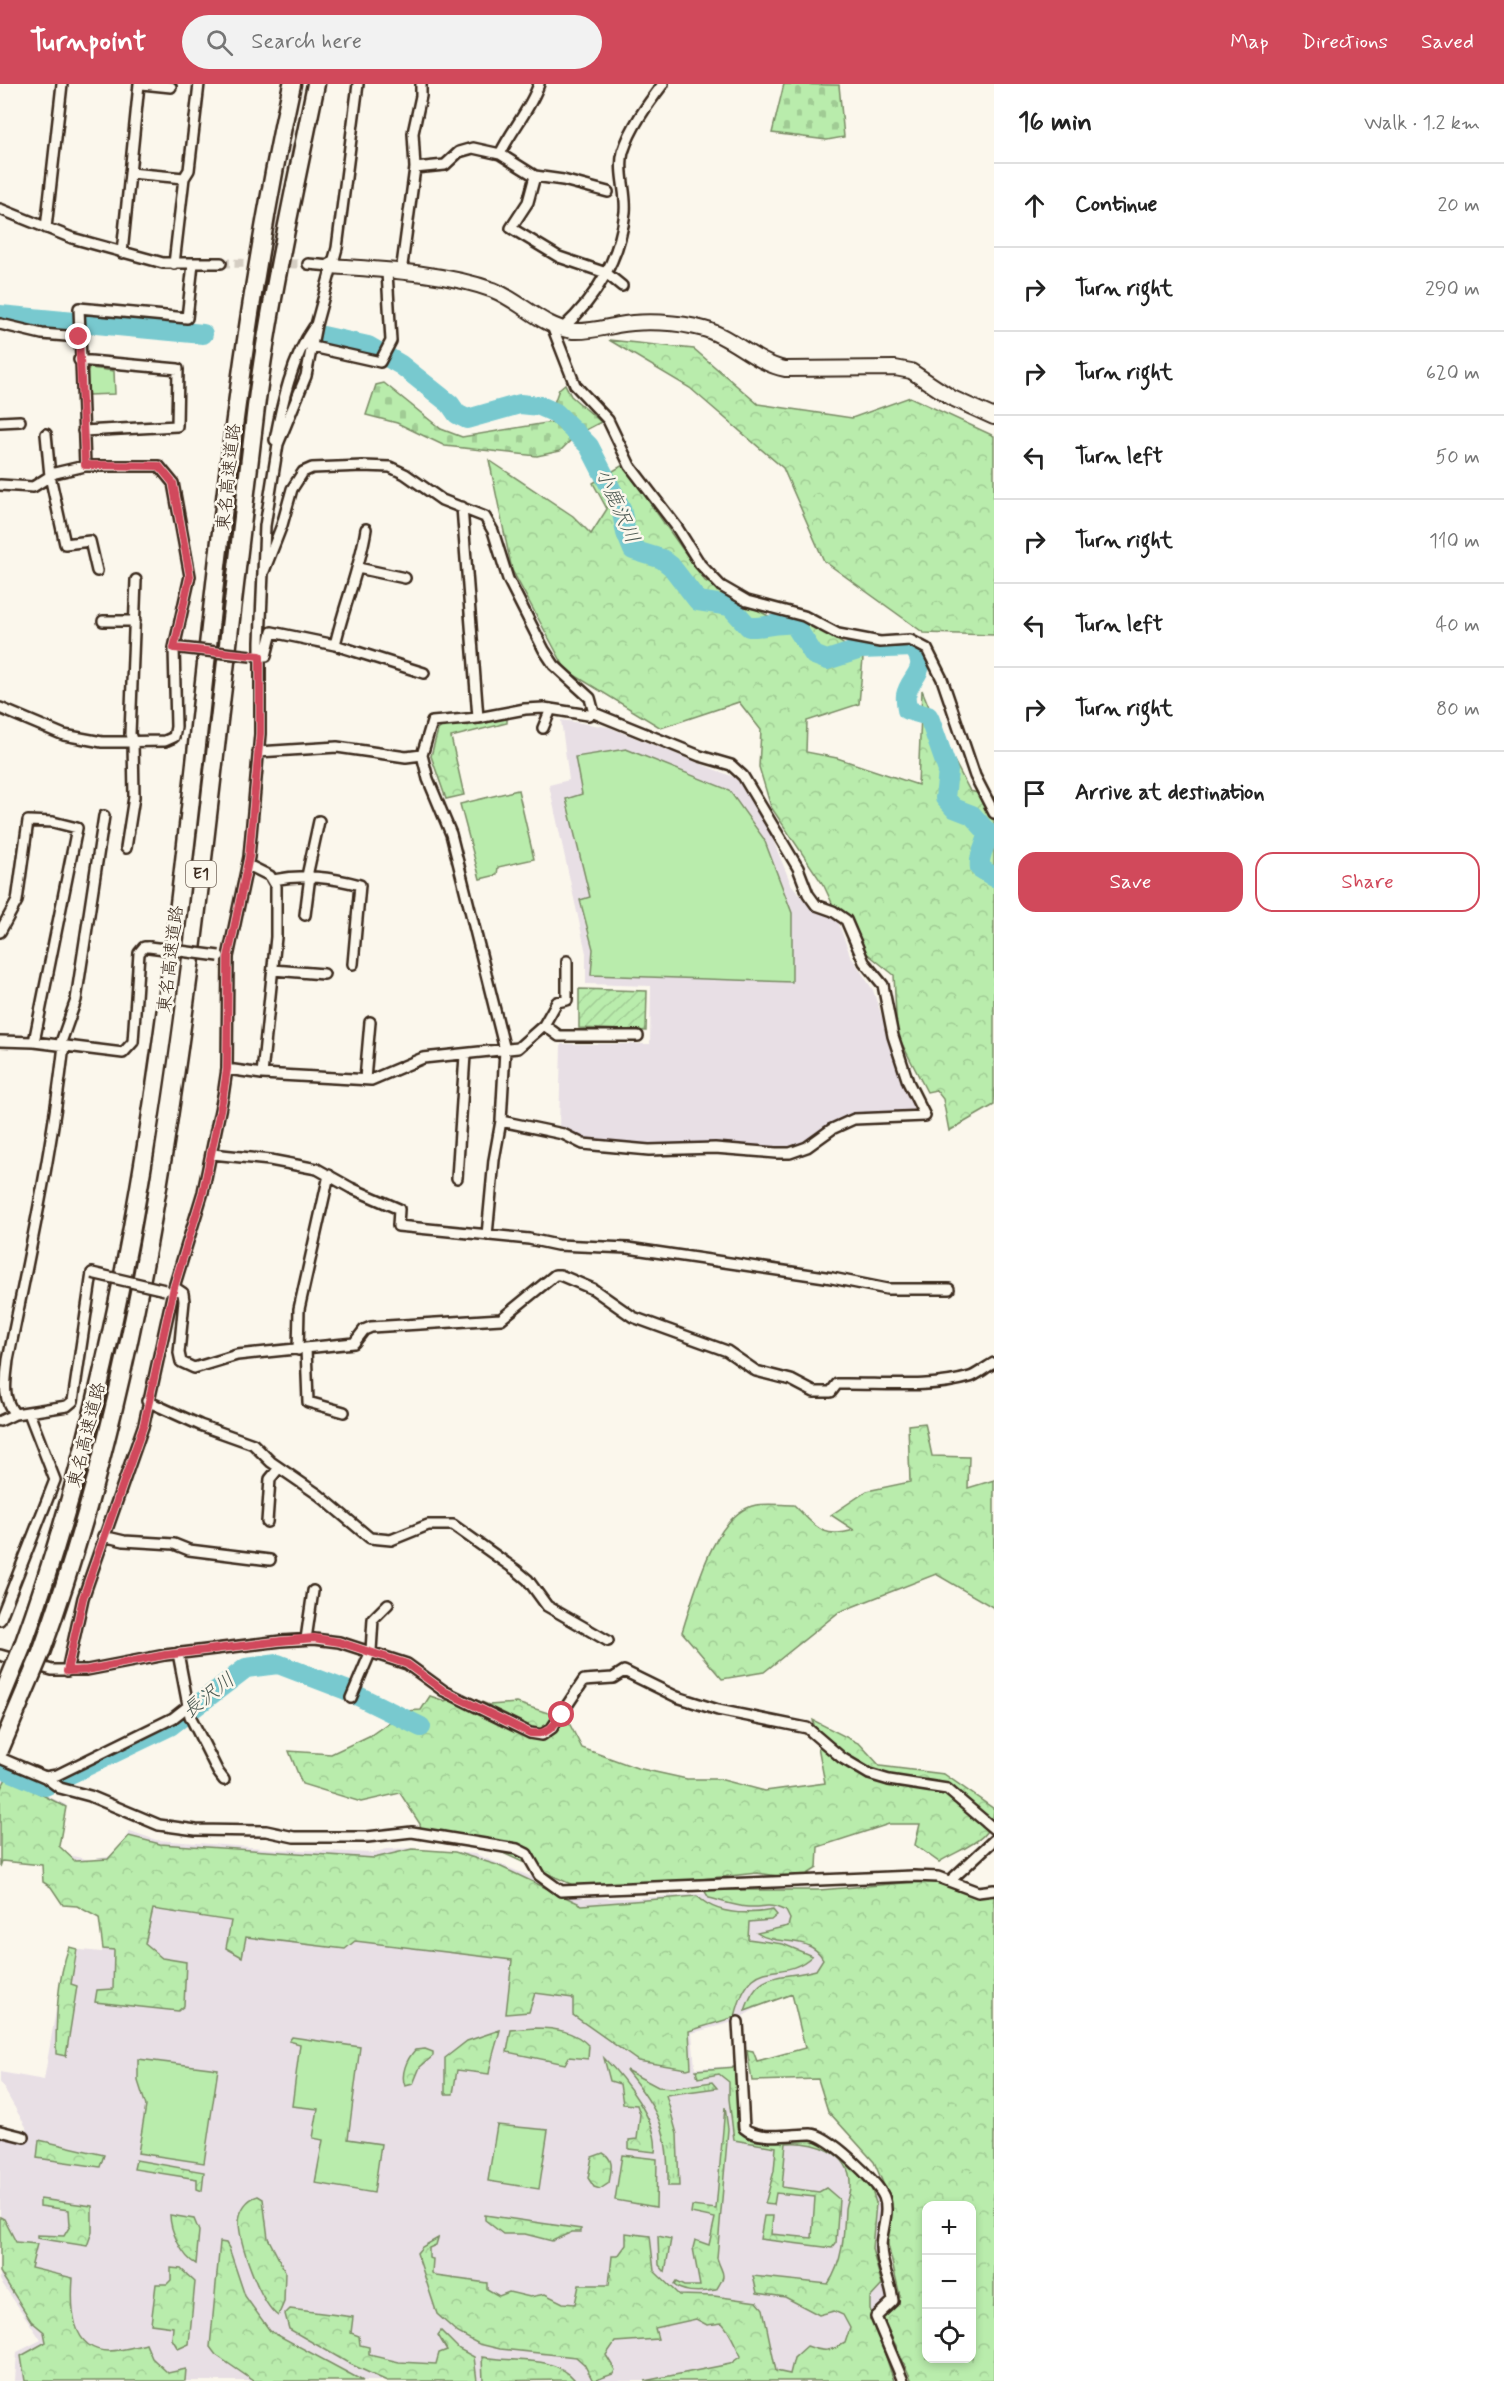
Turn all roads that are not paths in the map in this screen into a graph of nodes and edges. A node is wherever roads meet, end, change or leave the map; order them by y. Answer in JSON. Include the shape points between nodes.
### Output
{"nodes":[{"id":1,"x":62,"y":84,"type":"edge"},
{"id":2,"x":140,"y":84,"type":"edge"},
{"id":3,"x":199,"y":84,"type":"edge"},
{"id":4,"x":292,"y":84,"type":"edge"},
{"id":5,"x":316,"y":84,"type":"edge"},
{"id":6,"x":358,"y":84,"type":"edge"},
{"id":7,"x":421,"y":84,"type":"edge"},
{"id":8,"x":539,"y":84,"type":"edge"},
{"id":9,"x":663,"y":84,"type":"edge"},
{"id":10,"x":171,"y":87,"type":"dead end"},
{"id":11,"x":500,"y":154,"type":"junction"},
{"id":12,"x":416,"y":168,"type":"junction"},
{"id":13,"x":130,"y":173,"type":"junction"},
{"id":14,"x":535,"y":176,"type":"junction"},
{"id":15,"x":184,"y":178,"type":"junction"},
{"id":16,"x":608,"y":192,"type":"dead end"},
{"id":17,"x":0,"y":209,"type":"edge"},
{"id":18,"x":46,"y":228,"type":"junction"},
{"id":19,"x":122,"y":253,"type":"junction"},
{"id":20,"x":220,"y":263,"type":"tunnel mouth"},
{"id":21,"x":174,"y":264,"type":"junction"},
{"id":22,"x":193,"y":264,"type":"junction"},
{"id":23,"x":308,"y":264,"type":"tunnel mouth"},
{"id":24,"x":331,"y":266,"type":"junction"},
{"id":25,"x":394,"y":272,"type":"junction"},
{"id":26,"x":606,"y":273,"type":"junction"},
{"id":27,"x":622,"y":286,"type":"dead end"},
{"id":28,"x":0,"y":324,"type":"edge"},
{"id":29,"x":316,"y":325,"type":"junction"},
{"id":30,"x":557,"y":327,"type":"junction"},
{"id":31,"x":79,"y":337,"type":"junction"},
{"id":32,"x":313,"y":347,"type":"junction"},
{"id":33,"x":79,"y":360,"type":"junction"},
{"id":34,"x":994,"y":417,"type":"edge"},
{"id":35,"x":20,"y":421,"type":"dead end"},
{"id":36,"x":0,"y":422,"type":"edge"},
{"id":37,"x":83,"y":431,"type":"junction"},
{"id":38,"x":46,"y":434,"type":"dead end"},
{"id":39,"x":85,"y":465,"type":"junction"},
{"id":40,"x":50,"y":476,"type":"junction"},
{"id":41,"x":0,"y":485,"type":"edge"},
{"id":42,"x":268,"y":500,"type":"junction"},
{"id":43,"x":462,"y":507,"type":"junction"},
{"id":44,"x":366,"y":529,"type":"dead end"},
{"id":45,"x":358,"y":568,"type":"junction"},
{"id":46,"x":97,"y":571,"type":"dead end"},
{"id":47,"x":262,"y":576,"type":"junction"},
{"id":48,"x":405,"y":578,"type":"dead end"},
{"id":49,"x":136,"y":580,"type":"dead end"},
{"id":50,"x":103,"y":621,"type":"dead end"},
{"id":51,"x":135,"y":621,"type":"junction"},
{"id":52,"x":335,"y":645,"type":"junction"},
{"id":53,"x":178,"y":648,"type":"junction"},
{"id":54,"x":256,"y":656,"type":"junction"},
{"id":55,"x":424,"y":674,"type":"dead end"},
{"id":56,"x":0,"y":708,"type":"edge"},
{"id":57,"x":551,"y":709,"type":"junction"},
{"id":58,"x":594,"y":713,"type":"junction"},
{"id":59,"x":478,"y":718,"type":"junction"},
{"id":60,"x":543,"y":728,"type":"dead end"},
{"id":61,"x":133,"y":742,"type":"junction"},
{"id":62,"x":258,"y":752,"type":"junction"},
{"id":63,"x":422,"y":755,"type":"junction"},
{"id":64,"x":994,"y":813,"type":"edge"},
{"id":65,"x":104,"y":816,"type":"dead end"},
{"id":66,"x":319,"y":821,"type":"dead end"},
{"id":67,"x":126,"y":848,"type":"dead end"},
{"id":68,"x":248,"y":865,"type":"junction"},
{"id":69,"x":309,"y":876,"type":"junction"},
{"id":70,"x":273,"y":880,"type":"junction"},
{"id":71,"x":305,"y":915,"type":"dead end"},
{"id":72,"x":0,"y":932,"type":"edge"},
{"id":73,"x":224,"y":956,"type":"junction"},
{"id":74,"x":567,"y":961,"type":"dead end"},
{"id":75,"x":353,"y":964,"type":"dead end"},
{"id":76,"x":273,"y":970,"type":"junction"},
{"id":77,"x":324,"y":974,"type":"dead end"},
{"id":78,"x":370,"y":1022,"type":"dead end"},
{"id":79,"x":544,"y":1025,"type":"junction"},
{"id":80,"x":638,"y":1036,"type":"dead end"},
{"id":81,"x":0,"y":1041,"type":"edge"},
{"id":82,"x":34,"y":1042,"type":"junction"},
{"id":83,"x":62,"y":1045,"type":"junction"},
{"id":84,"x":505,"y":1050,"type":"junction"},
{"id":85,"x":465,"y":1055,"type":"junction"},
{"id":86,"x":227,"y":1069,"type":"junction"},
{"id":87,"x":262,"y":1074,"type":"junction"},
{"id":88,"x":365,"y":1079,"type":"junction"},
{"id":89,"x":501,"y":1121,"type":"junction"},
{"id":90,"x":212,"y":1154,"type":"junction"},
{"id":91,"x":329,"y":1175,"type":"junction"},
{"id":92,"x":457,"y":1178,"type":"dead end"},
{"id":93,"x":487,"y":1235,"type":"junction"},
{"id":94,"x":949,"y":1289,"type":"dead end"},
{"id":95,"x":171,"y":1290,"type":"junction"},
{"id":96,"x":302,"y":1349,"type":"junction"},
{"id":97,"x":994,"y":1363,"type":"edge"},
{"id":98,"x":147,"y":1401,"type":"junction"},
{"id":99,"x":344,"y":1412,"type":"dead end"},
{"id":100,"x":15,"y":1413,"type":"junction"},
{"id":101,"x":29,"y":1413,"type":"junction"},
{"id":102,"x":0,"y":1421,"type":"edge"},
{"id":103,"x":279,"y":1468,"type":"junction"},
{"id":104,"x":267,"y":1522,"type":"dead end"},
{"id":105,"x":103,"y":1536,"type":"junction"},
{"id":106,"x":270,"y":1560,"type":"dead end"},
{"id":107,"x":313,"y":1591,"type":"dead end"},
{"id":108,"x":388,"y":1604,"type":"dead end"},
{"id":109,"x":0,"y":1620,"type":"edge"},
{"id":110,"x":306,"y":1639,"type":"junction"},
{"id":111,"x":608,"y":1641,"type":"dead end"},
{"id":112,"x":371,"y":1652,"type":"junction"},
{"id":113,"x":178,"y":1653,"type":"junction"},
{"id":114,"x":0,"y":1655,"type":"edge"},
{"id":115,"x":67,"y":1671,"type":"junction"},
{"id":116,"x":353,"y":1694,"type":"dead end"},
{"id":117,"x":0,"y":1701,"type":"edge"},
{"id":118,"x":188,"y":1710,"type":"junction"},
{"id":119,"x":0,"y":1750,"type":"edge"},
{"id":120,"x":0,"y":1758,"type":"edge"},
{"id":121,"x":45,"y":1777,"type":"junction"},
{"id":122,"x":225,"y":1780,"type":"dead end"},
{"id":123,"x":994,"y":1829,"type":"edge"},
{"id":124,"x":994,"y":1840,"type":"edge"},
{"id":125,"x":951,"y":1880,"type":"junction"},
{"id":126,"x":994,"y":1890,"type":"edge"},
{"id":127,"x":738,"y":2022,"type":"dead end"},
{"id":128,"x":0,"y":2131,"type":"edge"},
{"id":129,"x":24,"y":2137,"type":"dead end"},
{"id":130,"x":903,"y":2381,"type":"edge"}],
"edges":[{"from":1,"to":18,"type":"street"},
{"from":2,"to":10,"type":"street"},
{"from":2,"to":13,"type":"street"},
{"from":3,"to":15,"type":"street","via":[[189,170]]},
{"from":4,"to":117,"type":"highway","name":"東名高速道路","number":"E1","bridge":true,"via":[[254,282],[221,523],[169,977],[129,1254],[69,1503],[23,1645]]},
{"from":5,"to":119,"type":"highway","name":"東名高速道路","number":"E1","bridge":true,"via":[[256,403],[187,996],[146,1262],[95,1484],[64,1591]]},
{"from":6,"to":24,"type":"street","via":[[337,248]]},
{"from":7,"to":12,"type":"street","via":[[413,133]]},
{"from":8,"to":11,"type":"street","via":[[532,104]]},
{"from":9,"to":26,"type":"street","via":[[631,133],[623,154],[625,212],[617,249]]},
{"from":11,"to":12,"type":"street","via":[[465,148],[445,165]]},
{"from":11,"to":14,"type":"street"},
{"from":12,"to":25,"type":"street"},
{"from":13,"to":15,"type":"street"},
{"from":13,"to":19,"type":"street"},
{"from":14,"to":16,"type":"street"},
{"from":14,"to":26,"type":"street","via":[[528,202],[511,228],[559,257]]},
{"from":15,"to":21,"type":"street"},
{"from":17,"to":18,"type":"street"},
{"from":18,"to":19,"type":"street"},
{"from":19,"to":21,"type":"street"},
{"from":20,"to":22,"type":"street"},
{"from":21,"to":22,"type":"street"},
{"from":22,"to":31,"type":"street","via":[[187,318],[79,308]]},
{"from":23,"to":24,"type":"street"},
{"from":24,"to":25,"type":"street"},
{"from":24,"to":29,"type":"street"},
{"from":25,"to":30,"type":"street","via":[[490,289]]},
{"from":25,"to":32,"type":"street","via":[[391,341],[380,362]]},
{"from":26,"to":27,"type":"street"},
{"from":26,"to":30,"type":"street","via":[[581,312]]},
{"from":28,"to":31,"type":"street","via":[[42,334]]},
{"from":29,"to":32,"type":"street"},
{"from":29,"to":42,"type":"street","via":[[284,399]]},
{"from":30,"to":34,"type":"street","via":[[581,331],[645,323],[701,328],[778,368],[911,371],[952,398]]},
{"from":30,"to":64,"type":"street","via":[[575,385],[608,420],[630,466],[700,564],[722,586],[747,601],[804,616],[838,634],[880,642],[910,640],[927,649],[942,679],[975,776]]},
{"from":31,"to":33,"type":"street"},
{"from":32,"to":42,"type":"street","via":[[306,376],[278,444]]},
{"from":33,"to":37,"type":"street"},
{"from":33,"to":37,"type":"street","via":[[178,369],[177,426]]},
{"from":35,"to":36,"type":"street"},
{"from":37,"to":39,"type":"street"},
{"from":38,"to":40,"type":"street"},
{"from":39,"to":40,"type":"street"},
{"from":39,"to":53,"type":"street","via":[[147,464],[159,466],[169,475],[190,576]]},
{"from":40,"to":41,"type":"street","via":[[33,487]]},
{"from":40,"to":46,"type":"street","via":[[65,544],[90,541]]},
{"from":42,"to":47,"type":"street"},
{"from":43,"to":47,"type":"street","via":[[442,500],[390,467],[312,468],[303,472],[292,489]]},
{"from":43,"to":58,"type":"street","via":[[484,517],[493,531],[508,579],[544,650],[554,665],[590,698]]},
{"from":43,"to":59,"type":"street"},
{"from":44,"to":45,"type":"street"},
{"from":45,"to":48,"type":"street"},
{"from":45,"to":52,"type":"street"},
{"from":47,"to":54,"type":"street"},
{"from":49,"to":51,"type":"street"},
{"from":50,"to":51,"type":"street"},
{"from":51,"to":61,"type":"street","via":[[130,734]]},
{"from":52,"to":54,"type":"street","via":[[272,632],[266,656]]},
{"from":52,"to":55,"type":"street"},
{"from":53,"to":54,"type":"street","bridge":true},
{"from":53,"to":61,"type":"street","via":[[174,737]]},
{"from":54,"to":62,"type":"street","via":[[262,692]]},
{"from":56,"to":61,"type":"street","via":[[64,735],[102,742]]},
{"from":57,"to":58,"type":"street"},
{"from":57,"to":59,"type":"street","via":[[525,709]]},
{"from":57,"to":60,"type":"street"},
{"from":58,"to":89,"type":"street","via":[[731,765],[743,776],[798,868],[808,894],[816,905],[846,920],[864,962],[883,985],[893,1036],[908,1082],[925,1116],[854,1119],[790,1153],[649,1150],[584,1144],[563,1134]]},
{"from":59,"to":63,"type":"street","via":[[432,722]]},
{"from":61,"to":67,"type":"street","via":[[134,797]]},
{"from":62,"to":63,"type":"street","via":[[337,747],[406,757]]},
{"from":62,"to":68,"type":"street"},
{"from":63,"to":84,"type":"street","via":[[451,834]]},
{"from":65,"to":83,"type":"street","via":[[76,1000]]},
{"from":66,"to":69,"type":"street"},
{"from":68,"to":70,"type":"street"},
{"from":68,"to":73,"type":"street"},
{"from":69,"to":70,"type":"street"},
{"from":69,"to":71,"type":"street"},
{"from":69,"to":75,"type":"street","via":[[360,885]]},
{"from":70,"to":76,"type":"street","via":[[277,899]]},
{"from":72,"to":82,"type":"street","via":[[17,901],[28,820],[77,828]]},
{"from":73,"to":83,"type":"street","bridge":true,"via":[[144,947],[139,953],[133,1042],[123,1053]]},
{"from":73,"to":86,"type":"street"},
{"from":74,"to":79,"type":"street","via":[[567,1000],[557,1002]]},
{"from":76,"to":77,"type":"street"},
{"from":76,"to":87,"type":"street"},
{"from":78,"to":88,"type":"street"},
{"from":79,"to":80,"type":"street","via":[[559,1036]]},
{"from":79,"to":84,"type":"street","via":[[518,1048]]},
{"from":81,"to":82,"type":"street"},
{"from":82,"to":83,"type":"street"},
{"from":83,"to":100,"type":"street","via":[[60,1096],[8,1360],[5,1395]]},
{"from":84,"to":85,"type":"street"},
{"from":84,"to":89,"type":"street"},
{"from":85,"to":88,"type":"street","via":[[423,1058]]},
{"from":85,"to":92,"type":"street"},
{"from":86,"to":87,"type":"street"},
{"from":86,"to":90,"type":"street"},
{"from":87,"to":88,"type":"street"},
{"from":89,"to":93,"type":"street"},
{"from":90,"to":91,"type":"street","via":[[270,1160]]},
{"from":90,"to":95,"type":"street","via":[[191,1236]]},
{"from":91,"to":93,"type":"street","via":[[399,1209],[398,1226]]},
{"from":91,"to":96,"type":"street","via":[[298,1317]]},
{"from":93,"to":94,"type":"street","via":[[557,1245],[628,1248],[887,1289]]},
{"from":95,"to":96,"type":"street","via":[[183,1293],[179,1353],[187,1367],[237,1355]]},
{"from":95,"to":98,"type":"street"},
{"from":95,"to":101,"type":"street","bridge":true,"via":[[92,1273],[73,1401],[67,1406]]},
{"from":96,"to":97,"type":"street","via":[[354,1343],[370,1327],[501,1319],[560,1275],[593,1289],[633,1317],[727,1351],[756,1371],[791,1380],[814,1392],[831,1392],[837,1383],[941,1382],[973,1376]]},
{"from":96,"to":99,"type":"street","via":[[308,1402]]},
{"from":98,"to":103,"type":"street","via":[[253,1444]]},
{"from":98,"to":105,"type":"street","via":[[144,1424]]},
{"from":100,"to":101,"type":"street"},
{"from":100,"to":102,"type":"street"},
{"from":101,"to":109,"type":"street","via":[[54,1480]]},
{"from":103,"to":104,"type":"street","via":[[270,1479]]},
{"from":103,"to":111,"type":"street","via":[[378,1541],[391,1540],[428,1525],[453,1525],[528,1580],[547,1606]]},
{"from":105,"to":106,"type":"street"},
{"from":105,"to":115,"type":"street","via":[[83,1598]]},
{"from":107,"to":110,"type":"street"},
{"from":108,"to":112,"type":"street","via":[[373,1619]]},
{"from":110,"to":112,"type":"street","via":[[339,1642]]},
{"from":110,"to":113,"type":"street"},
{"from":112,"to":116,"type":"street"},
{"from":112,"to":123,"type":"street","via":[[407,1664],[485,1713],[542,1735],[552,1728],[584,1680],[613,1678],[624,1671],[677,1697],[708,1707],[807,1728],[868,1774],[947,1789]]},
{"from":113,"to":115,"type":"street"},
{"from":113,"to":118,"type":"street"},
{"from":114,"to":115,"type":"street"},
{"from":118,"to":121,"type":"street","via":[[57,1775]]},
{"from":118,"to":122,"type":"street"},
{"from":120,"to":121,"type":"street"},
{"from":121,"to":125,"type":"street","via":[[60,1788],[159,1825],[294,1837],[367,1837],[412,1832],[517,1850],[527,1854],[539,1875],[561,1891],[855,1877]]},
{"from":124,"to":125,"type":"street"},
{"from":125,"to":126,"type":"street","via":[[978,1892]]},
{"from":127,"to":130,"type":"street","via":[[744,2128],[758,2134],[815,2133],[829,2140],[875,2181],[885,2198],[881,2247],[893,2301],[876,2317]]},
{"from":128,"to":129,"type":"street"}]}
